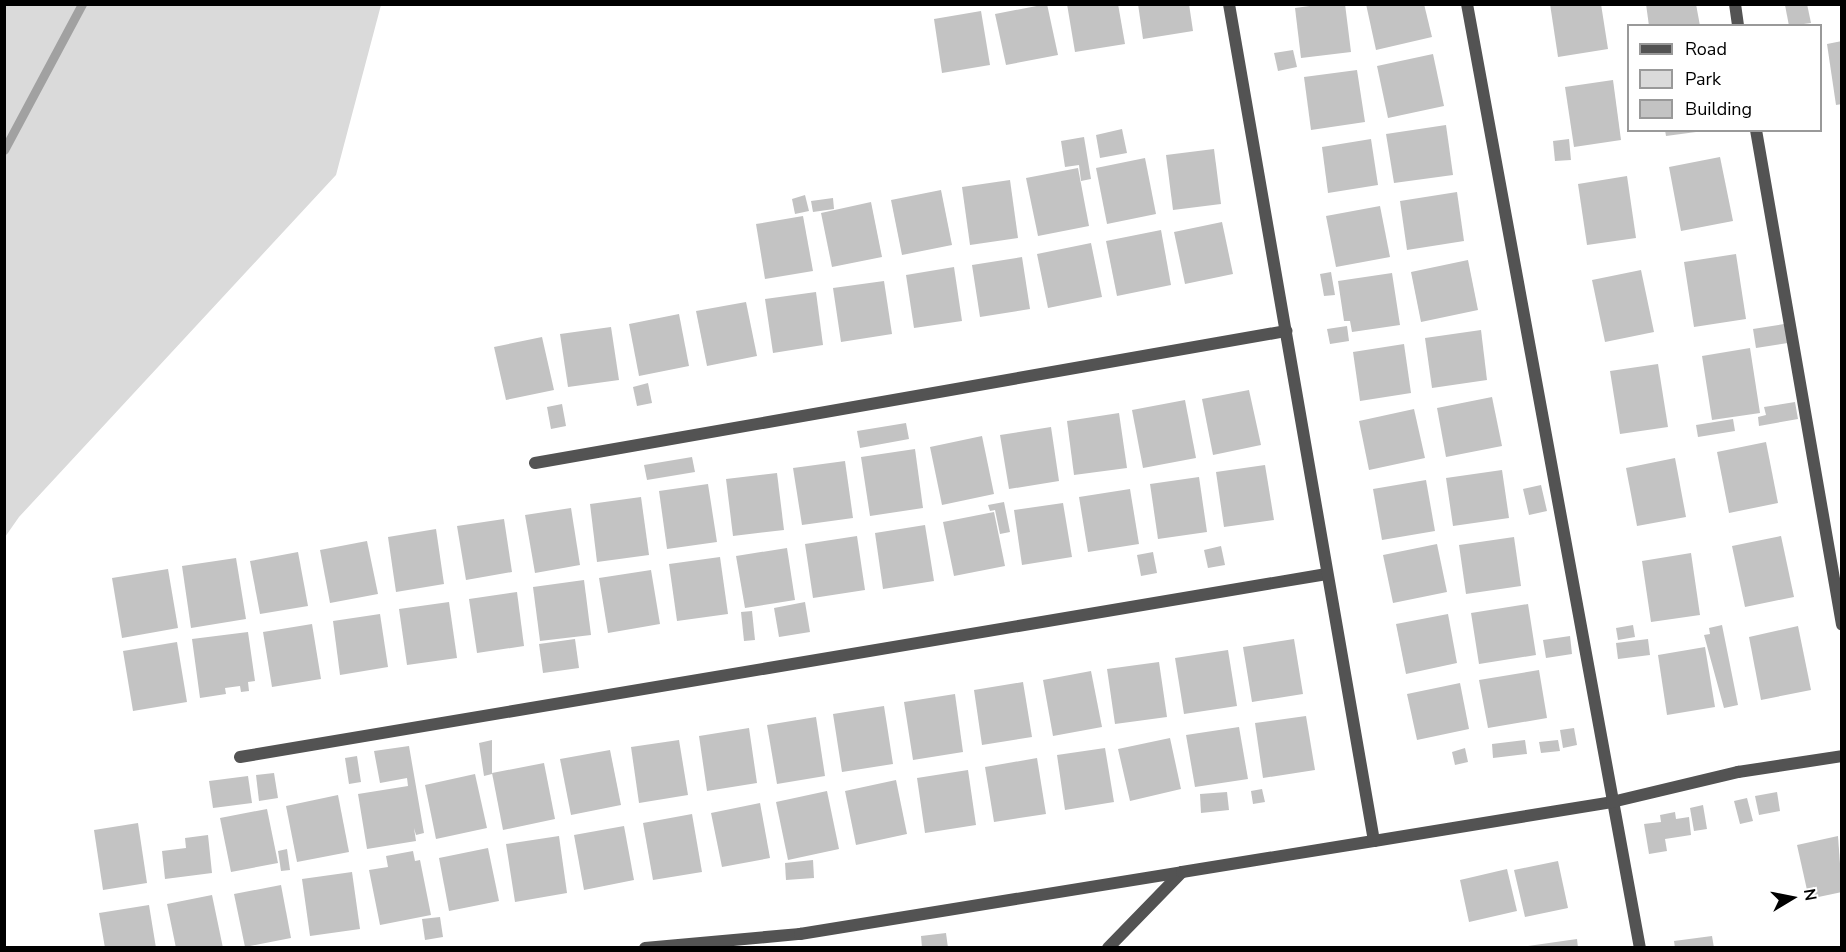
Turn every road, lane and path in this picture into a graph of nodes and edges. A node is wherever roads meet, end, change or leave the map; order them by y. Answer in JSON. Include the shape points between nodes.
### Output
{"nodes":[{"id":1,"x":1229,"y":4,"type":"edge"},
{"id":2,"x":1467,"y":4,"type":"edge"},
{"id":3,"x":1735,"y":4,"type":"edge"},
{"id":4,"x":1738,"y":24,"type":"edge"},
{"id":5,"x":1756,"y":132,"type":"edge"},
{"id":6,"x":1286,"y":330,"type":"junction"},
{"id":7,"x":535,"y":463,"type":"dead end"},
{"id":8,"x":1328,"y":574,"type":"junction"},
{"id":9,"x":1842,"y":625,"type":"edge"},
{"id":10,"x":1842,"y":756,"type":"edge"},
{"id":11,"x":240,"y":757,"type":"dead end"},
{"id":12,"x":1612,"y":802,"type":"junction"},
{"id":13,"x":1374,"y":841,"type":"junction"},
{"id":14,"x":1182,"y":872,"type":"junction"},
{"id":15,"x":645,"y":948,"type":"edge"},
{"id":16,"x":1108,"y":948,"type":"edge"},
{"id":17,"x":1640,"y":948,"type":"edge"}],
"edges":[{"from":1,"to":6,"type":"street"},
{"from":2,"to":12,"type":"street"},
{"from":3,"to":4,"type":"street"},
{"from":5,"to":9,"type":"street"},
{"from":6,"to":7,"type":"street"},
{"from":6,"to":8,"type":"street"},
{"from":8,"to":11,"type":"street"},
{"from":8,"to":13,"type":"street"},
{"from":10,"to":12,"type":"street","via":[[1738,772]]},
{"from":12,"to":13,"type":"street"},
{"from":12,"to":17,"type":"street"},
{"from":13,"to":14,"type":"street"},
{"from":14,"to":15,"type":"street","via":[[800,934]]},
{"from":14,"to":16,"type":"street"}]}
